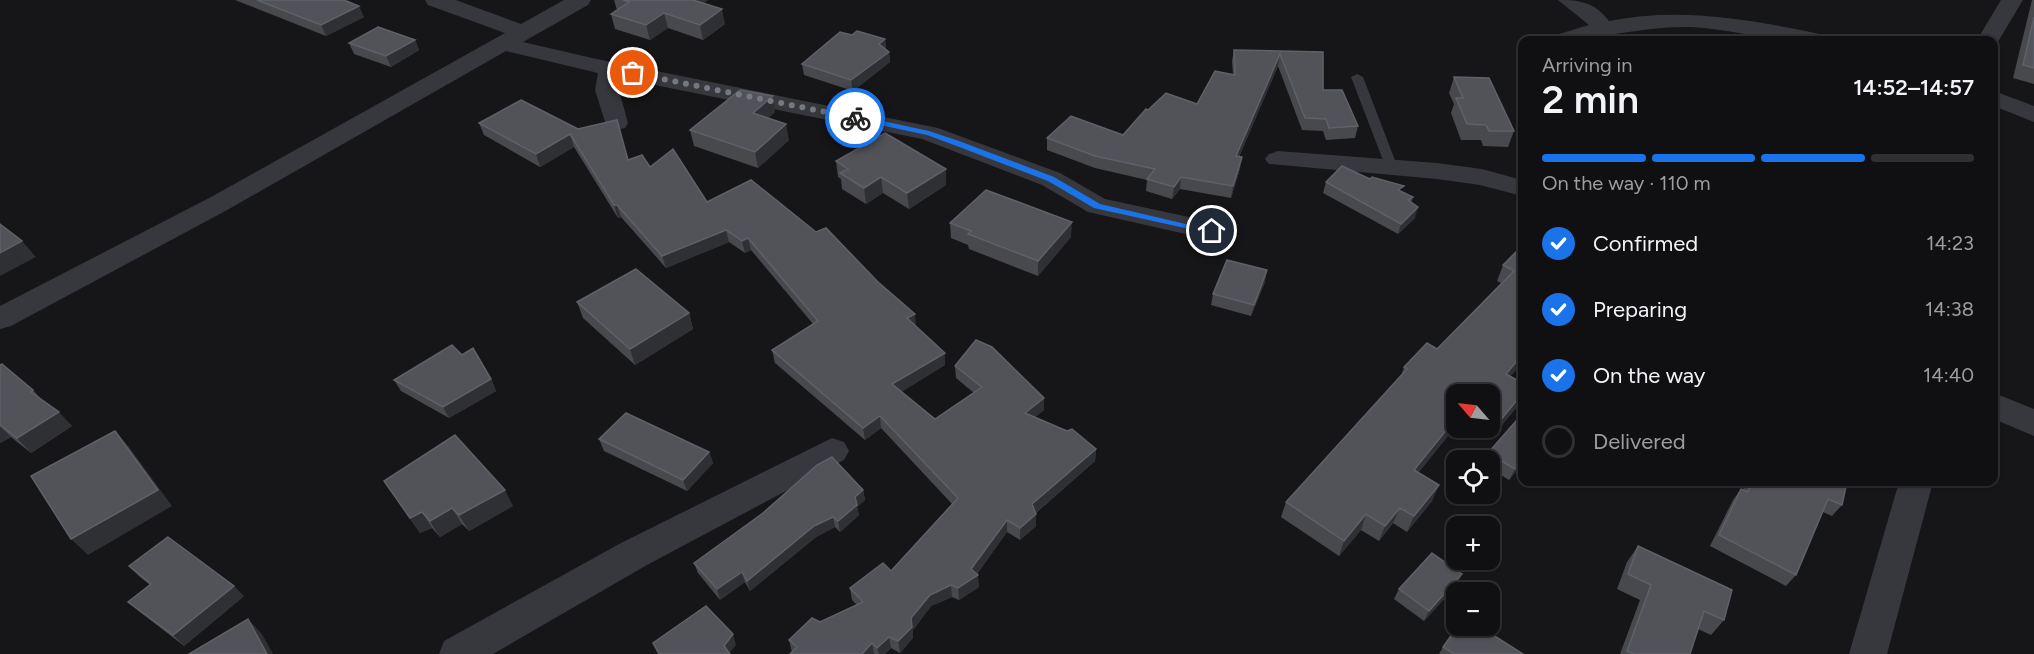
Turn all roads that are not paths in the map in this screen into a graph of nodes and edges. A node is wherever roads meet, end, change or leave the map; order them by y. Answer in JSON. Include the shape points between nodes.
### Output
{"nodes":[{"id":1,"x":436,"y":0,"type":"edge"},
{"id":2,"x":580,"y":0,"type":"edge"},
{"id":3,"x":1569,"y":0,"type":"edge"},
{"id":4,"x":1676,"y":0,"type":"edge"},
{"id":5,"x":2012,"y":0,"type":"edge"},
{"id":6,"x":1704,"y":20,"type":"junction"},
{"id":7,"x":1602,"y":27,"type":"junction"},
{"id":8,"x":1576,"y":36,"type":"edge"},
{"id":9,"x":1793,"y":36,"type":"edge"},
{"id":10,"x":1990,"y":36,"type":"edge"},
{"id":11,"x":515,"y":38,"type":"junction"},
{"id":12,"x":610,"y":69,"type":"junction"},
{"id":13,"x":1357,"y":77,"type":"dead end"},
{"id":14,"x":1998,"y":100,"type":"edge"},
{"id":15,"x":2034,"y":115,"type":"edge"},
{"id":16,"x":616,"y":123,"type":"edge"},
{"id":17,"x":1278,"y":159,"type":"dead end"},
{"id":18,"x":1392,"y":168,"type":"junction"},
{"id":19,"x":1518,"y":187,"type":"edge"},
{"id":20,"x":1212,"y":231,"type":"dead end"},
{"id":21,"x":0,"y":320,"type":"edge"},
{"id":22,"x":1998,"y":407,"type":"edge"},
{"id":23,"x":2034,"y":423,"type":"edge"},
{"id":24,"x":832,"y":451,"type":"dead end"},
{"id":25,"x":1915,"y":486,"type":"edge"},
{"id":26,"x":458,"y":654,"type":"edge"},
{"id":27,"x":1868,"y":654,"type":"edge"}],
"edges":[{"from":1,"to":11,"type":"street"},
{"from":2,"to":11,"type":"street"},
{"from":3,"to":7,"type":"street","via":[[1594,16]]},
{"from":4,"to":6,"type":"street"},
{"from":5,"to":10,"type":"street"},
{"from":6,"to":7,"type":"street"},
{"from":6,"to":9,"type":"street"},
{"from":7,"to":8,"type":"street"},
{"from":11,"to":12,"type":"street"},
{"from":11,"to":21,"type":"street","via":[[220,203]]},
{"from":12,"to":16,"type":"street","via":[[607,90]]},
{"from":12,"to":20,"type":"street","via":[[929,133],[1051,179],[1097,206]]},
{"from":13,"to":18,"type":"lane"},
{"from":14,"to":15,"type":"street"},
{"from":17,"to":18,"type":"street"},
{"from":18,"to":19,"type":"street","via":[[1482,177]]},
{"from":22,"to":23,"type":"street"},
{"from":24,"to":26,"type":"street","via":[[634,554]]},
{"from":25,"to":27,"type":"street"}]}
